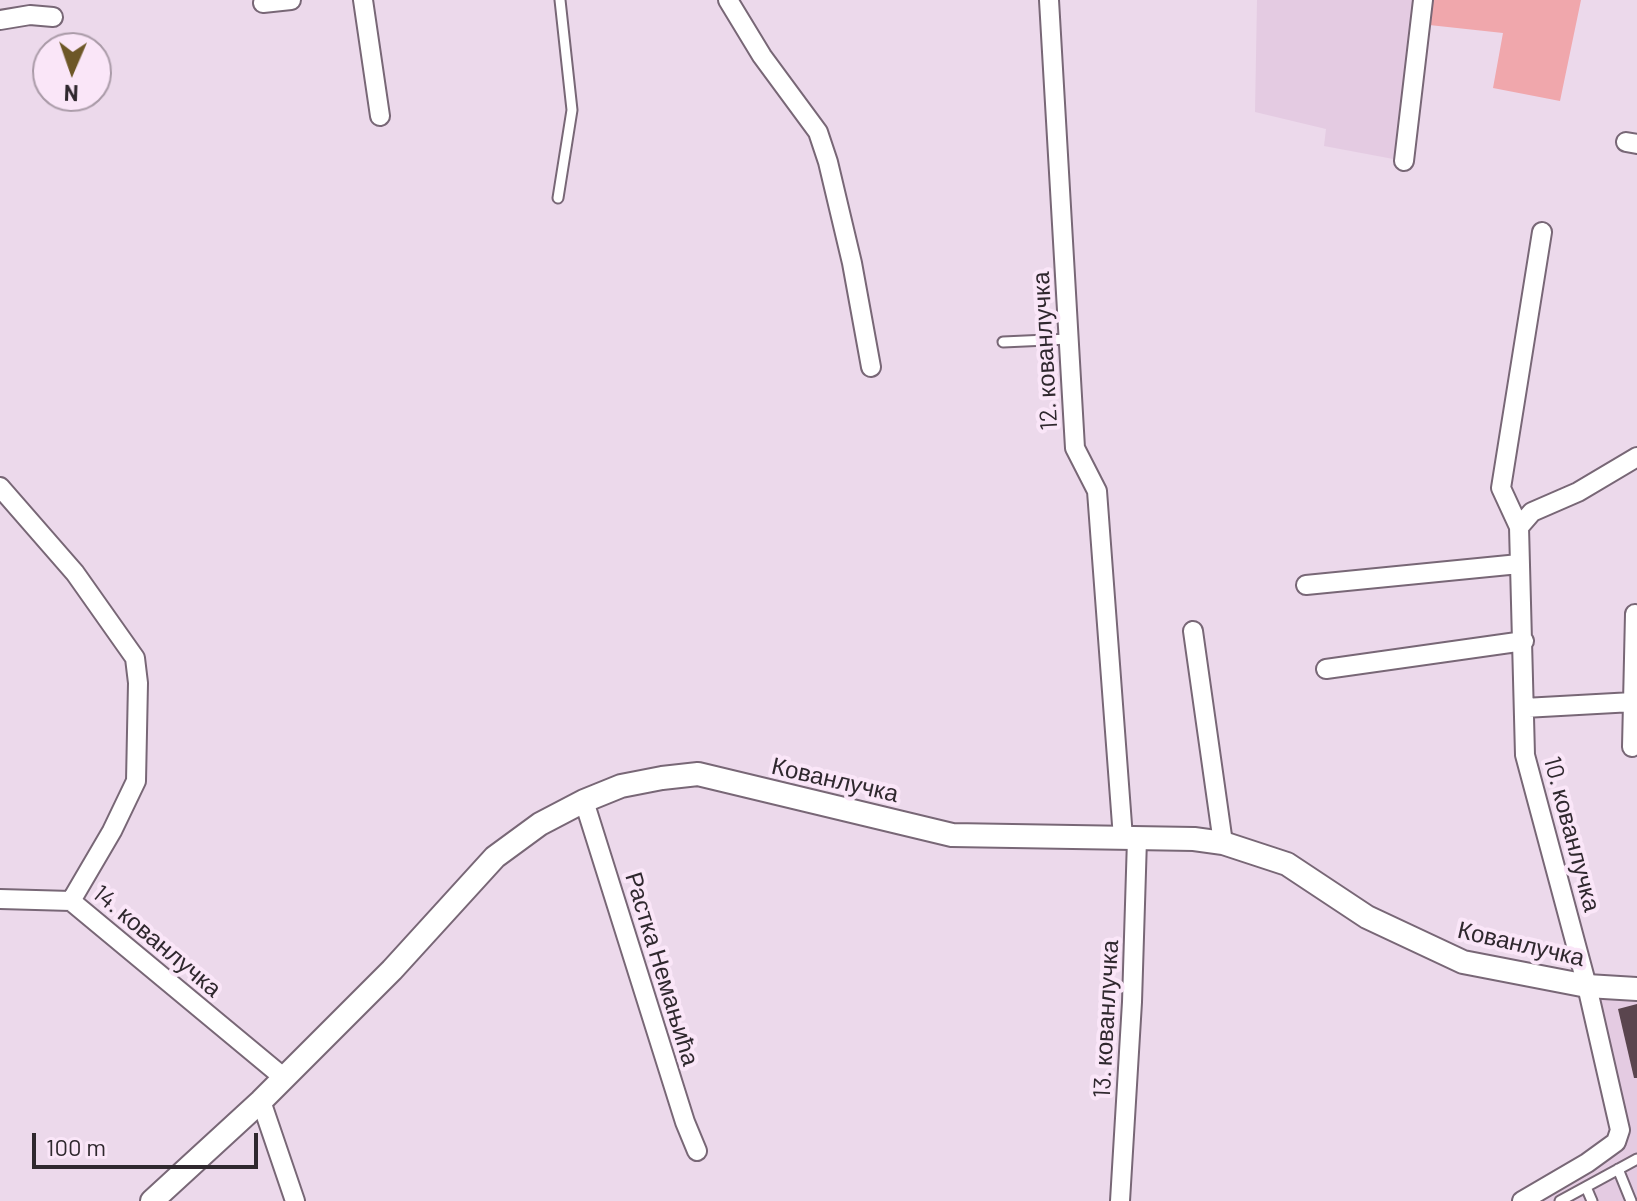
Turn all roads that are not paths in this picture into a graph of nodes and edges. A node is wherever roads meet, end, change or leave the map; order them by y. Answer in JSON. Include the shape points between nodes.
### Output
{"nodes":[{"id":1,"x":291,"y":0,"type":"edge"},
{"id":2,"x":363,"y":0,"type":"edge"},
{"id":3,"x":560,"y":0,"type":"edge"},
{"id":4,"x":728,"y":0,"type":"edge"},
{"id":5,"x":1049,"y":0,"type":"edge"},
{"id":6,"x":1423,"y":0,"type":"edge"},
{"id":7,"x":263,"y":3,"type":"dead end"},
{"id":8,"x":53,"y":17,"type":"dead end"},
{"id":9,"x":0,"y":20,"type":"edge"},
{"id":10,"x":380,"y":116,"type":"dead end"},
{"id":11,"x":1404,"y":161,"type":"dead end"},
{"id":12,"x":558,"y":198,"type":"dead end"},
{"id":13,"x":1542,"y":232,"type":"dead end"},
{"id":14,"x":1069,"y":339,"type":"junction"},
{"id":15,"x":1003,"y":342,"type":"dead end"},
{"id":16,"x":871,"y":367,"type":"dead end"},
{"id":17,"x":1637,"y":457,"type":"edge"},
{"id":18,"x":0,"y":487,"type":"edge"},
{"id":19,"x":1519,"y":527,"type":"junction"},
{"id":20,"x":1519,"y":564,"type":"junction"},
{"id":21,"x":1306,"y":585,"type":"dead end"},
{"id":22,"x":1635,"y":614,"type":"edge"},
{"id":23,"x":1193,"y":631,"type":"dead end"},
{"id":24,"x":1524,"y":641,"type":"junction"},
{"id":25,"x":1326,"y":669,"type":"dead end"},
{"id":26,"x":1633,"y":702,"type":"junction"},
{"id":27,"x":1524,"y":708,"type":"junction"},
{"id":28,"x":1632,"y":747,"type":"dead end"},
{"id":29,"x":584,"y":801,"type":"junction"},
{"id":30,"x":1130,"y":838,"type":"junction"},
{"id":31,"x":1223,"y":843,"type":"junction"},
{"id":32,"x":0,"y":899,"type":"edge"},
{"id":33,"x":71,"y":901,"type":"junction"},
{"id":34,"x":1587,"y":986,"type":"junction"},
{"id":35,"x":1637,"y":989,"type":"edge"},
{"id":36,"x":283,"y":1077,"type":"junction"},
{"id":37,"x":261,"y":1101,"type":"junction"},
{"id":38,"x":697,"y":1151,"type":"dead end"},
{"id":39,"x":1637,"y":1159,"type":"edge"},
{"id":40,"x":1618,"y":1169,"type":"junction"},
{"id":41,"x":1586,"y":1187,"type":"junction"},
{"id":42,"x":152,"y":1201,"type":"edge"},
{"id":43,"x":295,"y":1201,"type":"edge"},
{"id":44,"x":1120,"y":1201,"type":"edge"},
{"id":45,"x":1522,"y":1201,"type":"edge"},
{"id":46,"x":1560,"y":1201,"type":"edge"},
{"id":47,"x":1592,"y":1201,"type":"edge"},
{"id":48,"x":1631,"y":1201,"type":"edge"}],
"edges":[{"from":1,"to":7,"type":"street"},
{"from":2,"to":10,"type":"street"},
{"from":3,"to":12,"type":"lane","via":[[572,110]]},
{"from":4,"to":16,"type":"street","via":[[818,132],[852,263]]},
{"from":5,"to":14,"type":"street","name":"12. кованлучка"},
{"from":6,"to":11,"type":"street"},
{"from":8,"to":9,"type":"street"},
{"from":13,"to":19,"type":"street","name":"10. кованлучка","via":[[1501,488]]},
{"from":14,"to":15,"type":"lane"},
{"from":14,"to":30,"type":"street","name":"12. кованлучка","via":[[1075,448],[1097,491]]},
{"from":17,"to":19,"type":"street","via":[[1532,512]]},
{"from":18,"to":33,"type":"street","name":"14. кованлучка","via":[[75,573],[135,658],[136,781]]},
{"from":19,"to":20,"type":"street","name":"10. кованлучка"},
{"from":20,"to":21,"type":"street"},
{"from":20,"to":24,"type":"street","name":"10. кованлучка"},
{"from":22,"to":26,"type":"street"},
{"from":23,"to":31,"type":"street"},
{"from":24,"to":25,"type":"street"},
{"from":24,"to":27,"type":"street","name":"10. кованлучка"},
{"from":26,"to":27,"type":"street"},
{"from":26,"to":28,"type":"street"},
{"from":27,"to":34,"type":"street","name":"10. кованлучка","via":[[1525,755]]},
{"from":29,"to":30,"type":"street","name":"Кованлучка","via":[[621,786],[698,774],[952,835]]},
{"from":29,"to":36,"type":"street","name":"Кованлучка","via":[[495,857],[392,970]]},
{"from":29,"to":38,"type":"street","name":"Растка Немањића"},
{"from":30,"to":31,"type":"street","name":"Кованлучка"},
{"from":30,"to":44,"type":"street","name":"13. кованлучка","via":[[1132,1002]]},
{"from":31,"to":34,"type":"street","name":"Кованлучка","via":[[1287,864],[1367,917],[1463,962]]},
{"from":32,"to":33,"type":"street"},
{"from":33,"to":36,"type":"street","name":"14. кованлучка"},
{"from":34,"to":35,"type":"street","name":"Кованлучка"},
{"from":34,"to":45,"type":"street","name":"10. кованлучка","via":[[1620,1130],[1616,1142]]},
{"from":36,"to":37,"type":"street","name":"Кованлучка"},
{"from":37,"to":42,"type":"street","name":"Кованлучка"},
{"from":37,"to":43,"type":"street"},
{"from":39,"to":40,"type":"lane"},
{"from":40,"to":41,"type":"lane"},
{"from":40,"to":48,"type":"lane"},
{"from":41,"to":46,"type":"lane"},
{"from":41,"to":47,"type":"lane"}]}
